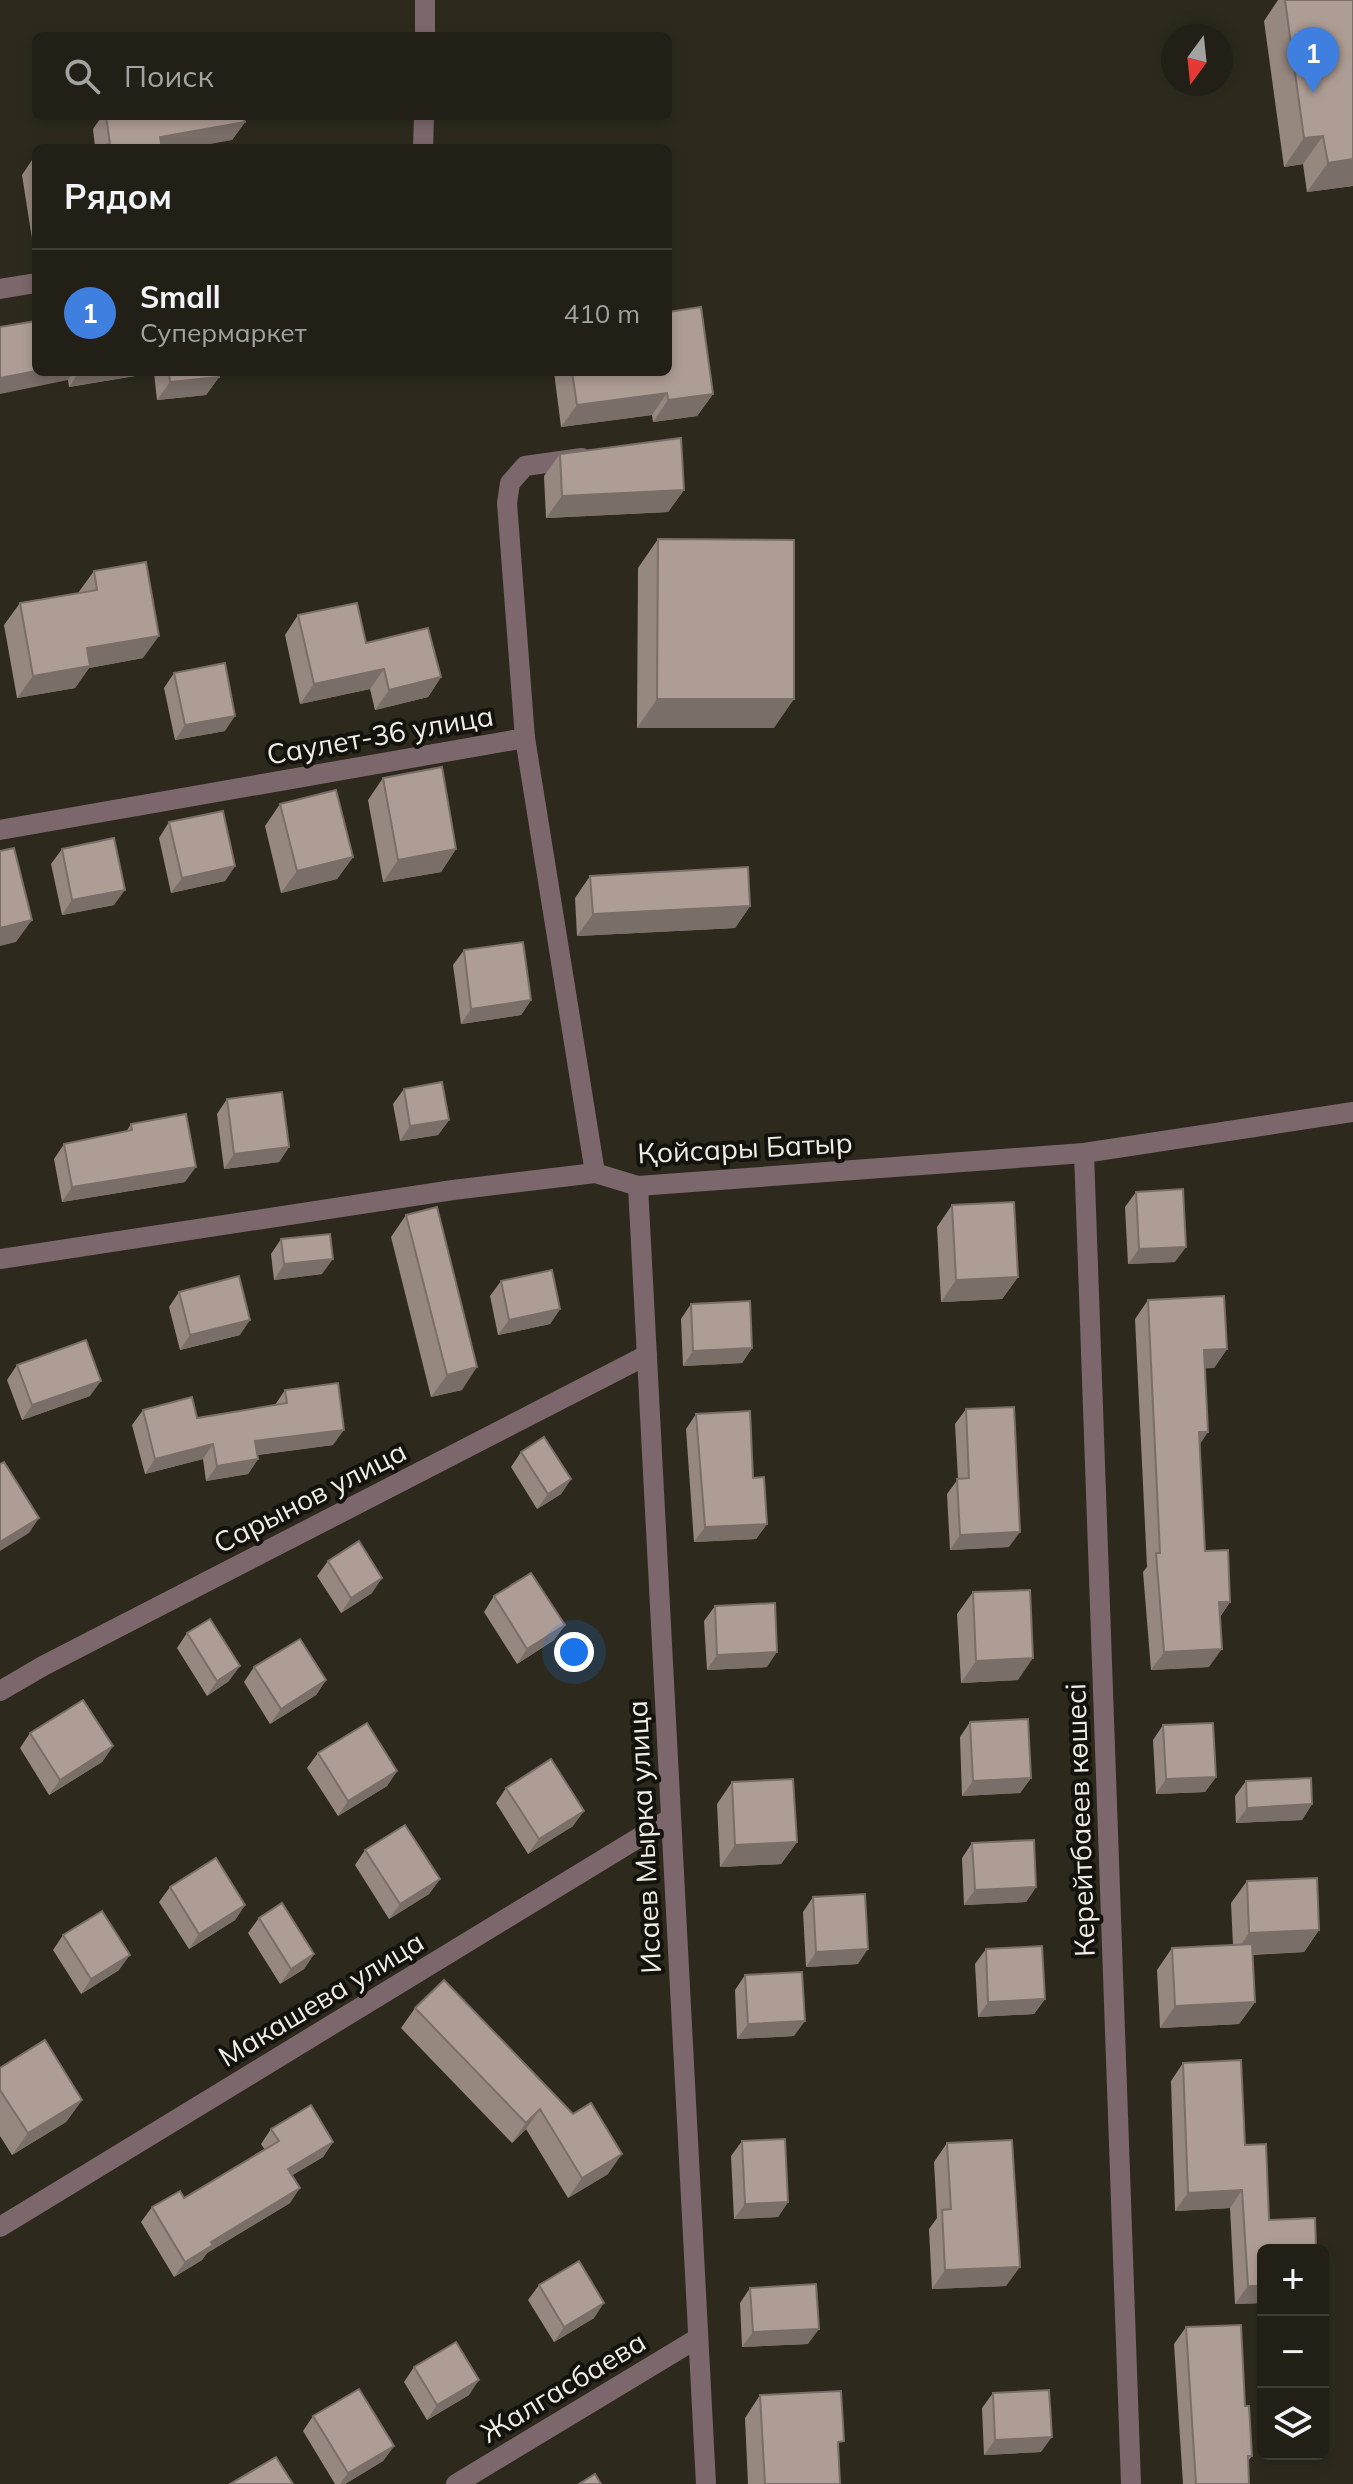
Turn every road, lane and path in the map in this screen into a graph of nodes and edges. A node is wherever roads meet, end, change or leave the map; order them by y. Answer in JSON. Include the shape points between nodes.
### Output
{"nodes":[{"id":1,"x":425,"y":0,"type":"edge"},
{"id":2,"x":425,"y":32,"type":"edge"},
{"id":3,"x":424,"y":120,"type":"edge"},
{"id":4,"x":423,"y":144,"type":"edge"},
{"id":5,"x":32,"y":284,"type":"edge"},
{"id":6,"x":0,"y":289,"type":"edge"},
{"id":7,"x":598,"y":456,"type":"edge"},
{"id":8,"x":525,"y":738,"type":"junction"},
{"id":9,"x":0,"y":830,"type":"edge"},
{"id":10,"x":1353,"y":1112,"type":"edge"},
{"id":11,"x":1084,"y":1153,"type":"junction"},
{"id":12,"x":595,"y":1173,"type":"junction"},
{"id":13,"x":638,"y":1186,"type":"junction"},
{"id":14,"x":0,"y":1259,"type":"edge"},
{"id":15,"x":647,"y":1355,"type":"junction"},
{"id":16,"x":0,"y":1691,"type":"edge"},
{"id":17,"x":671,"y":1818,"type":"junction"},
{"id":18,"x":0,"y":2227,"type":"edge"},
{"id":19,"x":698,"y":2338,"type":"junction"},
{"id":20,"x":456,"y":2484,"type":"edge"},
{"id":21,"x":706,"y":2484,"type":"edge"},
{"id":22,"x":1131,"y":2484,"type":"edge"}],
"edges":[{"from":1,"to":2,"type":"street"},
{"from":3,"to":4,"type":"street"},
{"from":5,"to":6,"type":"street"},
{"from":7,"to":8,"type":"street","via":[[525,466],[510,483],[507,503]]},
{"from":8,"to":9,"type":"street","name":"Саулет-36 улица"},
{"from":8,"to":12,"type":"street","name":"Саулет-36 улица"},
{"from":10,"to":11,"type":"street","name":"Қойсары Батыр"},
{"from":11,"to":13,"type":"street","name":"Қойсары Батыр"},
{"from":11,"to":22,"type":"street","name":"Керейтбаеев көшесі"},
{"from":12,"to":13,"type":"street","name":"Қойсары Батыр"},
{"from":12,"to":14,"type":"street","name":"Қойсары Батыр"},
{"from":13,"to":15,"type":"street","name":"Исаев Мырка улица"},
{"from":15,"to":16,"type":"street","name":"Сарынов улица"},
{"from":15,"to":17,"type":"street","name":"Исаев Мырка улица"},
{"from":17,"to":18,"type":"street","name":"Макашева улица"},
{"from":17,"to":19,"type":"street","name":"Исаев Мырка улица"},
{"from":19,"to":20,"type":"street","name":"Жалгасбаева"},
{"from":19,"to":21,"type":"street","name":"Исаев Мырка улица"}]}
